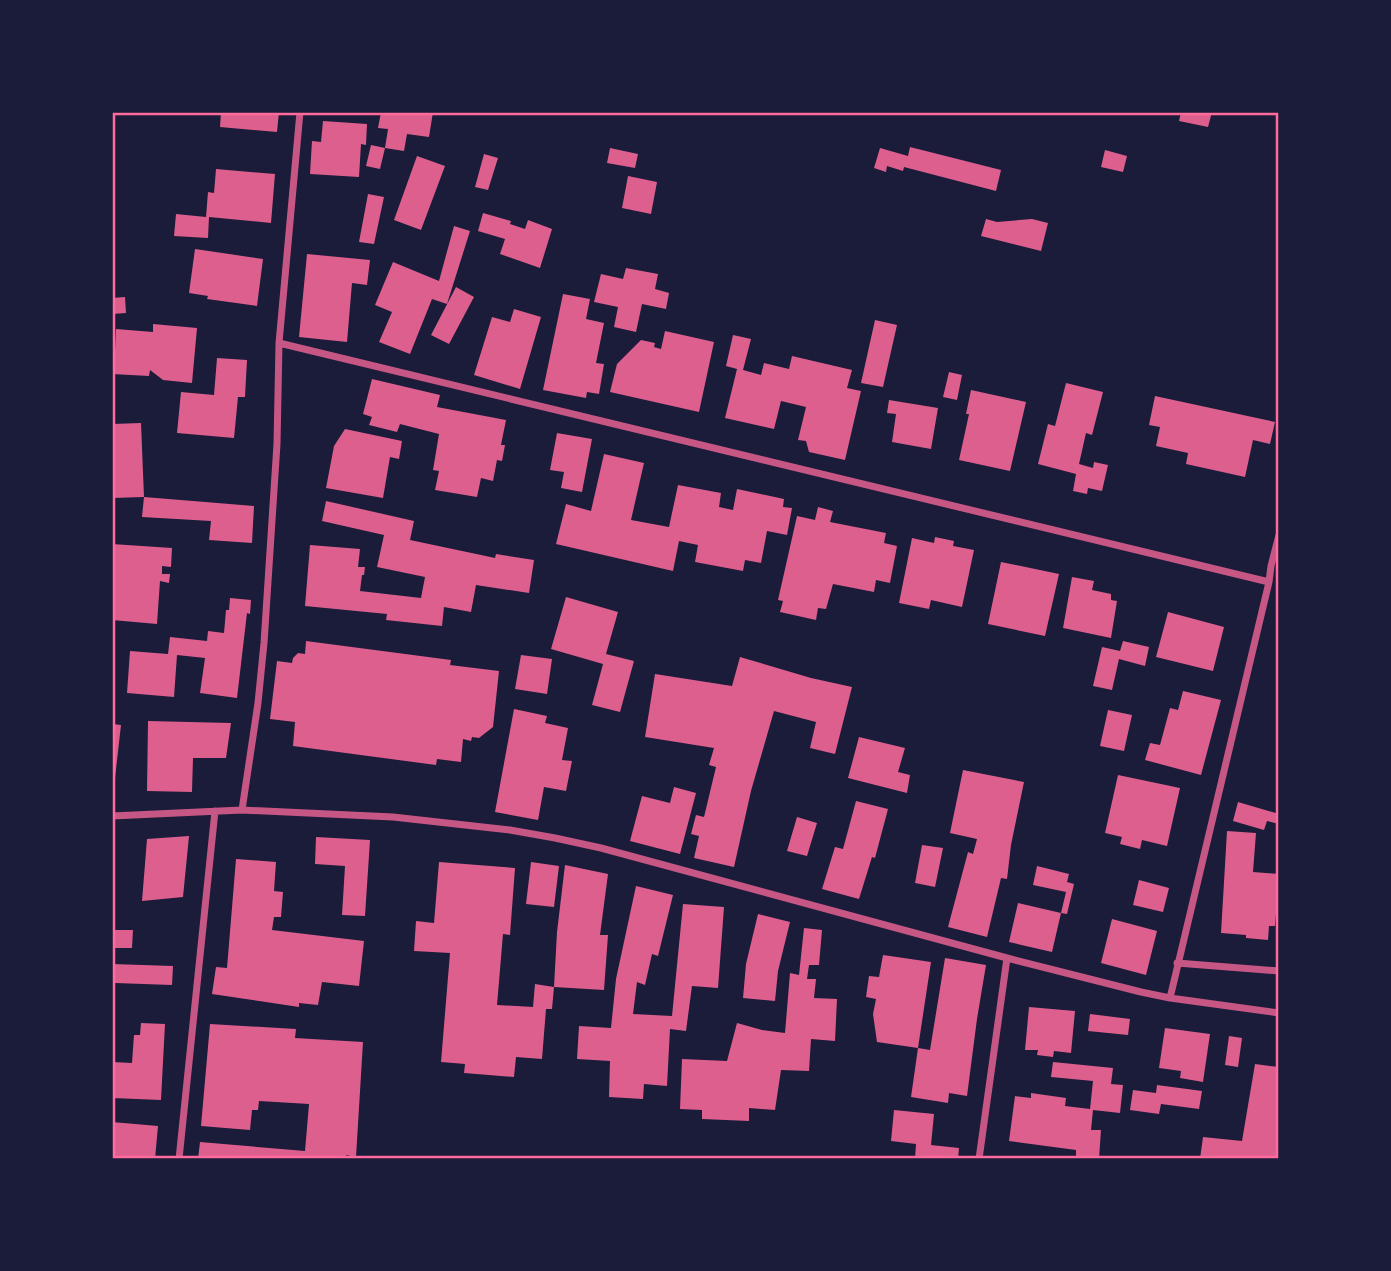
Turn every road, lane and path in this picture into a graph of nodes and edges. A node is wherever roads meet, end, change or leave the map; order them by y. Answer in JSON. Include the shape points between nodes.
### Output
{"nodes":[{"id":1,"x":300,"y":112,"type":"edge"},
{"id":2,"x":279,"y":343,"type":"junction"},
{"id":3,"x":1279,"y":535,"type":"edge"},
{"id":4,"x":1275,"y":567,"type":"edge"},
{"id":5,"x":1269,"y":582,"type":"junction"},
{"id":6,"x":242,"y":810,"type":"junction"},
{"id":7,"x":215,"y":811,"type":"junction"},
{"id":8,"x":112,"y":816,"type":"edge"},
{"id":9,"x":1007,"y":958,"type":"junction"},
{"id":10,"x":1177,"y":963,"type":"junction"},
{"id":11,"x":1279,"y":971,"type":"edge"},
{"id":12,"x":1170,"y":998,"type":"junction"},
{"id":13,"x":1279,"y":1013,"type":"edge"},
{"id":14,"x":179,"y":1159,"type":"edge"},
{"id":15,"x":979,"y":1159,"type":"edge"}],
"edges":[{"from":1,"to":2,"type":"street"},
{"from":2,"to":5,"type":"street"},
{"from":2,"to":6,"type":"street","via":[[264,643]]},
{"from":3,"to":4,"type":"street"},
{"from":4,"to":5,"type":"street"},
{"from":5,"to":10,"type":"street"},
{"from":6,"to":7,"type":"street"},
{"from":6,"to":9,"type":"street","via":[[393,817],[555,838]]},
{"from":7,"to":8,"type":"street"},
{"from":7,"to":14,"type":"street"},
{"from":9,"to":12,"type":"street"},
{"from":9,"to":15,"type":"street"},
{"from":10,"to":11,"type":"street"},
{"from":10,"to":12,"type":"street"},
{"from":12,"to":13,"type":"street"}]}
